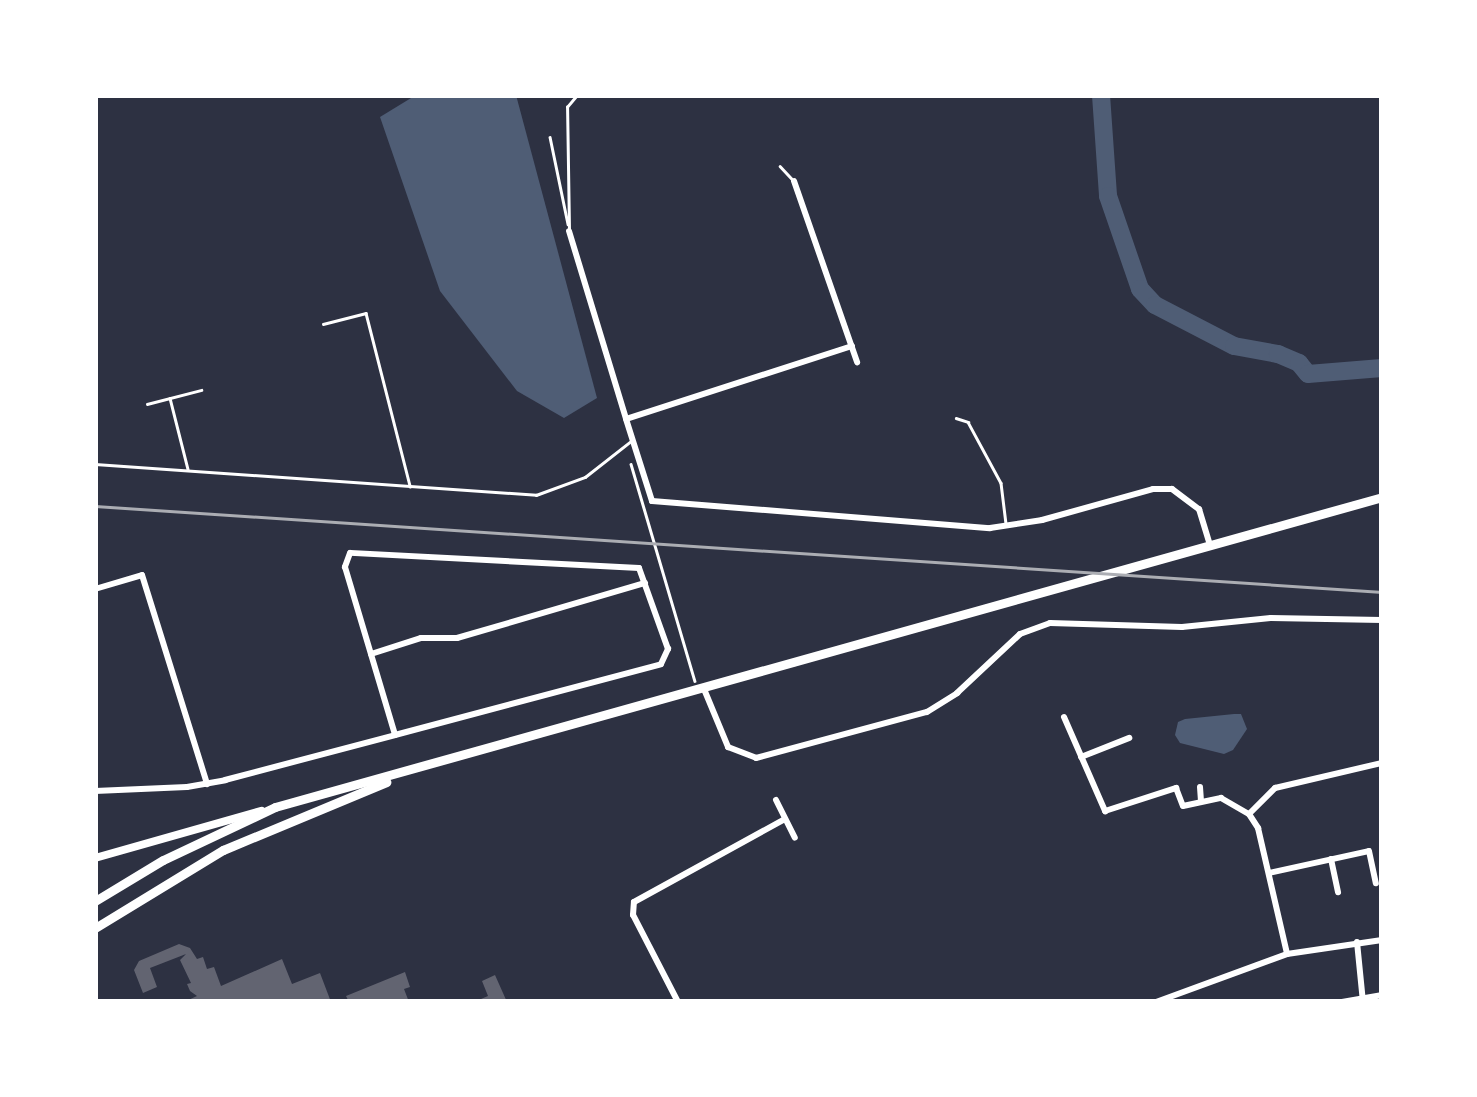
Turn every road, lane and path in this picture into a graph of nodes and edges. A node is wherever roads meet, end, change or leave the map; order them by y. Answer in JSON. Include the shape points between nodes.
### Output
{"nodes":[{"id":1,"x":577,"y":95,"type":"edge"},
{"id":2,"x":550,"y":137,"type":"dead end"},
{"id":3,"x":780,"y":166,"type":"dead end"},
{"id":4,"x":794,"y":181,"type":"joint"},
{"id":5,"x":569,"y":231,"type":"junction"},
{"id":6,"x":323,"y":324,"type":"dead end"},
{"id":7,"x":852,"y":346,"type":"junction"},
{"id":8,"x":858,"y":362,"type":"dead end"},
{"id":9,"x":201,"y":390,"type":"dead end"},
{"id":10,"x":170,"y":398,"type":"junction"},
{"id":11,"x":148,"y":404,"type":"dead end"},
{"id":12,"x":626,"y":418,"type":"junction"},
{"id":13,"x":956,"y":418,"type":"dead end"},
{"id":14,"x":634,"y":440,"type":"junction"},
{"id":15,"x":631,"y":463,"type":"dead end"},
{"id":16,"x":95,"y":464,"type":"edge"},
{"id":17,"x":189,"y":471,"type":"junction"},
{"id":18,"x":410,"y":486,"type":"junction"},
{"id":19,"x":1382,"y":498,"type":"edge"},
{"id":20,"x":1006,"y":526,"type":"junction"},
{"id":21,"x":1210,"y":546,"type":"junction"},
{"id":22,"x":645,"y":584,"type":"junction"},
{"id":23,"x":95,"y":590,"type":"edge"},
{"id":24,"x":1382,"y":620,"type":"edge"},
{"id":25,"x":371,"y":654,"type":"junction"},
{"id":26,"x":704,"y":688,"type":"junction"},
{"id":27,"x":1064,"y":717,"type":"dead end"},
{"id":28,"x":395,"y":735,"type":"junction"},
{"id":29,"x":1129,"y":738,"type":"dead end"},
{"id":30,"x":1081,"y":757,"type":"junction"},
{"id":31,"x":1382,"y":763,"type":"edge"},
{"id":32,"x":426,"y":767,"type":"junction"},
{"id":33,"x":206,"y":784,"type":"junction"},
{"id":34,"x":1200,"y":787,"type":"dead end"},
{"id":35,"x":95,"y":791,"type":"edge"},
{"id":36,"x":776,"y":800,"type":"dead end"},
{"id":37,"x":1201,"y":800,"type":"junction"},
{"id":38,"x":275,"y":806,"type":"junction"},
{"id":39,"x":1249,"y":814,"type":"junction"},
{"id":40,"x":785,"y":819,"type":"junction"},
{"id":41,"x":795,"y":838,"type":"dead end"},
{"id":42,"x":95,"y":858,"type":"edge"},
{"id":43,"x":1330,"y":859,"type":"junction"},
{"id":44,"x":1269,"y":873,"type":"junction"},
{"id":45,"x":1376,"y":883,"type":"dead end"},
{"id":46,"x":1338,"y":892,"type":"dead end"},
{"id":47,"x":95,"y":905,"type":"edge"},
{"id":48,"x":95,"y":928,"type":"edge"},
{"id":49,"x":1382,"y":940,"type":"edge"},
{"id":50,"x":1357,"y":942,"type":"junction"},
{"id":51,"x":1287,"y":954,"type":"junction"},
{"id":52,"x":1382,"y":996,"type":"edge"},
{"id":53,"x":1363,"y":1000,"type":"edge"},
{"id":54,"x":678,"y":1002,"type":"edge"},
{"id":55,"x":1156,"y":1002,"type":"edge"},
{"id":56,"x":1342,"y":1002,"type":"edge"}],
"edges":[{"from":1,"to":5,"type":"lane","via":[[567,107]]},
{"from":2,"to":5,"type":"lane"},
{"from":3,"to":4,"type":"lane"},
{"from":4,"to":7,"type":"street"},
{"from":5,"to":12,"type":"street"},
{"from":6,"to":18,"type":"lane","via":[[366,313]]},
{"from":7,"to":8,"type":"street"},
{"from":7,"to":12,"type":"street"},
{"from":9,"to":10,"type":"lane"},
{"from":10,"to":11,"type":"lane"},
{"from":10,"to":17,"type":"lane"},
{"from":12,"to":14,"type":"street"},
{"from":13,"to":20,"type":"lane","via":[[968,422],[1001,483]]},
{"from":14,"to":18,"type":"lane","via":[[585,478],[536,495]]},
{"from":14,"to":20,"type":"street","via":[[652,501],[660,504]]},
{"from":15,"to":26,"type":"path","via":[[695,681]]},
{"from":16,"to":17,"type":"lane"},
{"from":17,"to":18,"type":"lane"},
{"from":19,"to":21,"type":"main road"},
{"from":20,"to":21,"type":"street","via":[[1172,489],[1198,509]]},
{"from":21,"to":26,"type":"main road"},
{"from":22,"to":25,"type":"street","via":[[457,638],[421,638]]},
{"from":22,"to":25,"type":"street","via":[[639,568],[350,552],[345,567]]},
{"from":22,"to":28,"type":"street","via":[[668,649],[662,664]]},
{"from":23,"to":33,"type":"street","via":[[142,575]]},
{"from":24,"to":26,"type":"street","via":[[1050,622],[1020,634],[927,712],[756,758],[728,748]]},
{"from":25,"to":28,"type":"street"},
{"from":26,"to":32,"type":"main road"},
{"from":27,"to":30,"type":"street"},
{"from":28,"to":33,"type":"street"},
{"from":29,"to":30,"type":"street"},
{"from":30,"to":37,"type":"street","via":[[1105,811],[1176,788],[1183,806]]},
{"from":31,"to":39,"type":"street","via":[[1275,788]]},
{"from":32,"to":38,"type":"main road"},
{"from":32,"to":48,"type":"main road","via":[[223,850]]},
{"from":33,"to":35,"type":"street"},
{"from":34,"to":37,"type":"street"},
{"from":36,"to":40,"type":"street"},
{"from":37,"to":39,"type":"street","via":[[1230,801]]},
{"from":38,"to":42,"type":"street"},
{"from":38,"to":47,"type":"main road","via":[[128,880]]},
{"from":39,"to":44,"type":"street"},
{"from":40,"to":41,"type":"street"},
{"from":40,"to":54,"type":"street","via":[[634,902],[634,915]]},
{"from":43,"to":44,"type":"street"},
{"from":43,"to":45,"type":"street","via":[[1369,850]]},
{"from":43,"to":46,"type":"street"},
{"from":44,"to":51,"type":"street"},
{"from":49,"to":50,"type":"street"},
{"from":50,"to":51,"type":"street"},
{"from":50,"to":53,"type":"street"},
{"from":51,"to":55,"type":"street"},
{"from":52,"to":53,"type":"street"},
{"from":53,"to":56,"type":"street"}]}
